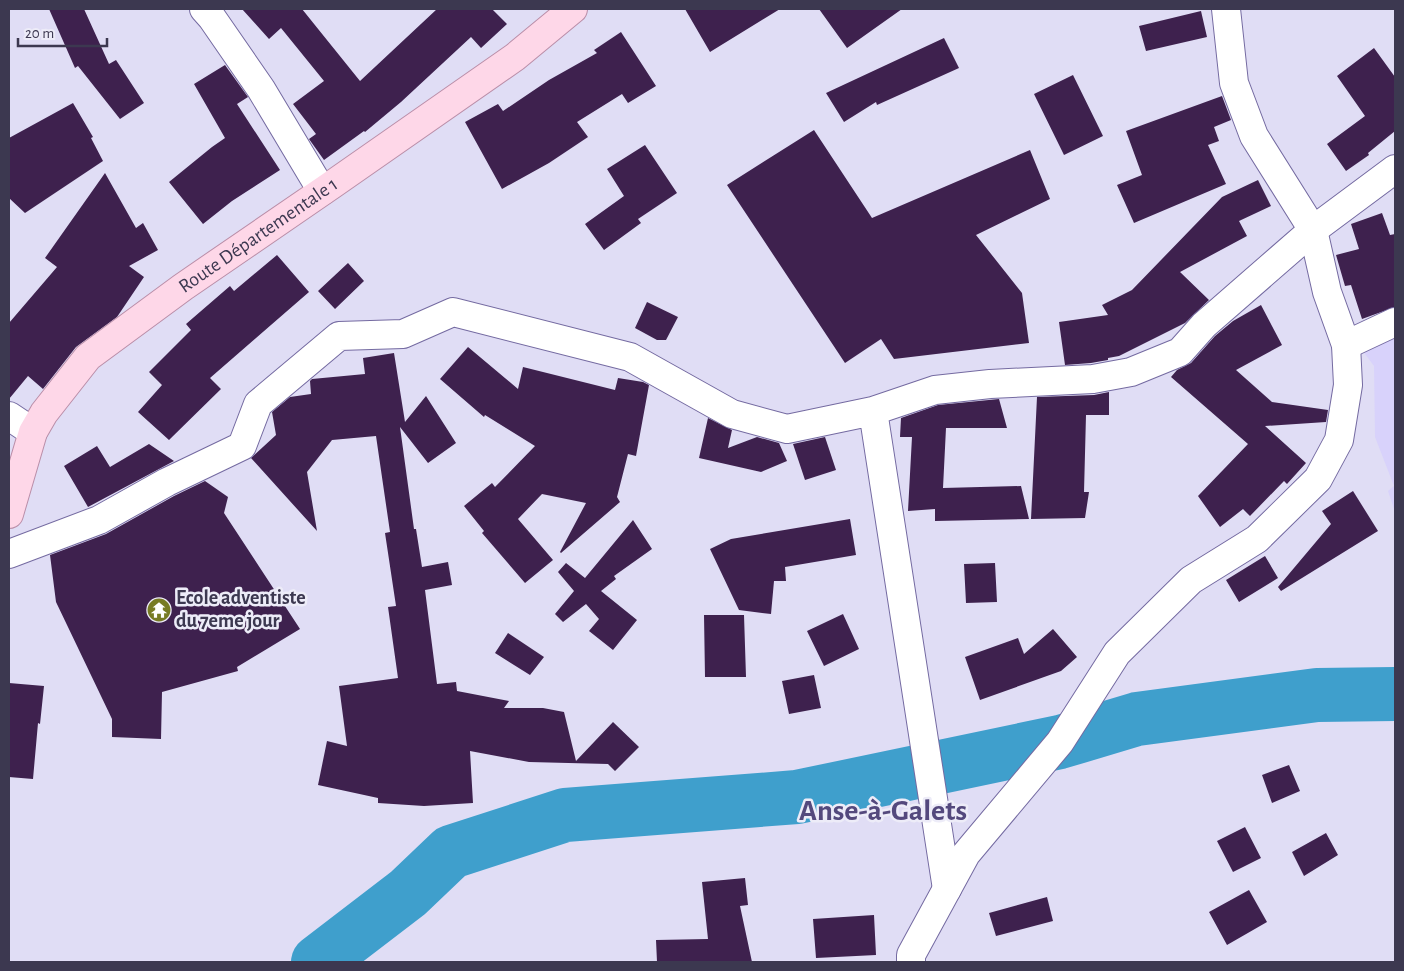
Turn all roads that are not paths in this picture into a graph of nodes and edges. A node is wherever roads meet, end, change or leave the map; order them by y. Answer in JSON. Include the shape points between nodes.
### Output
{"nodes":[{"id":1,"x":204,"y":9,"type":"edge"},
{"id":2,"x":573,"y":9,"type":"edge"},
{"id":3,"x":1226,"y":9,"type":"edge"},
{"id":4,"x":1395,"y":168,"type":"edge"},
{"id":5,"x":322,"y":191,"type":"junction"},
{"id":6,"x":1313,"y":230,"type":"junction"},
{"id":7,"x":1395,"y":322,"type":"edge"},
{"id":8,"x":1346,"y":345,"type":"junction"},
{"id":9,"x":873,"y":411,"type":"junction"},
{"id":10,"x":9,"y":416,"type":"edge"},
{"id":11,"x":33,"y":432,"type":"junction"},
{"id":12,"x":9,"y":514,"type":"edge"},
{"id":13,"x":9,"y":554,"type":"edge"},
{"id":14,"x":947,"y":889,"type":"junction"},
{"id":15,"x":911,"y":962,"type":"edge"}],
"edges":[{"from":1,"to":5,"type":"street","via":[[261,89]]},
{"from":2,"to":5,"type":"main road","name":"Route Départementale 1","via":[[514,57]]},
{"from":3,"to":6,"type":"street","via":[[1234,83],[1254,136]]},
{"from":4,"to":6,"type":"street"},
{"from":5,"to":11,"type":"main road","name":"Route Départementale 1","via":[[182,287],[88,357]]},
{"from":6,"to":8,"type":"street","via":[[1327,292]]},
{"from":6,"to":9,"type":"street","via":[[1204,325],[1180,352],[1131,372],[1092,379],[935,390]]},
{"from":7,"to":8,"type":"street"},
{"from":8,"to":14,"type":"street","via":[[1348,385],[1339,440],[1318,479],[1257,539],[1191,580],[1117,653],[1060,742],[966,854]]},
{"from":9,"to":13,"type":"street","via":[[788,428],[732,414],[630,357],[453,312],[403,334],[340,336],[258,404],[242,446],[99,520]]},
{"from":9,"to":14,"type":"street"},
{"from":10,"to":11,"type":"street"},
{"from":11,"to":12,"type":"main road","name":"Route Départementale 1"},
{"from":14,"to":15,"type":"street","via":[[912,954]]}]}
